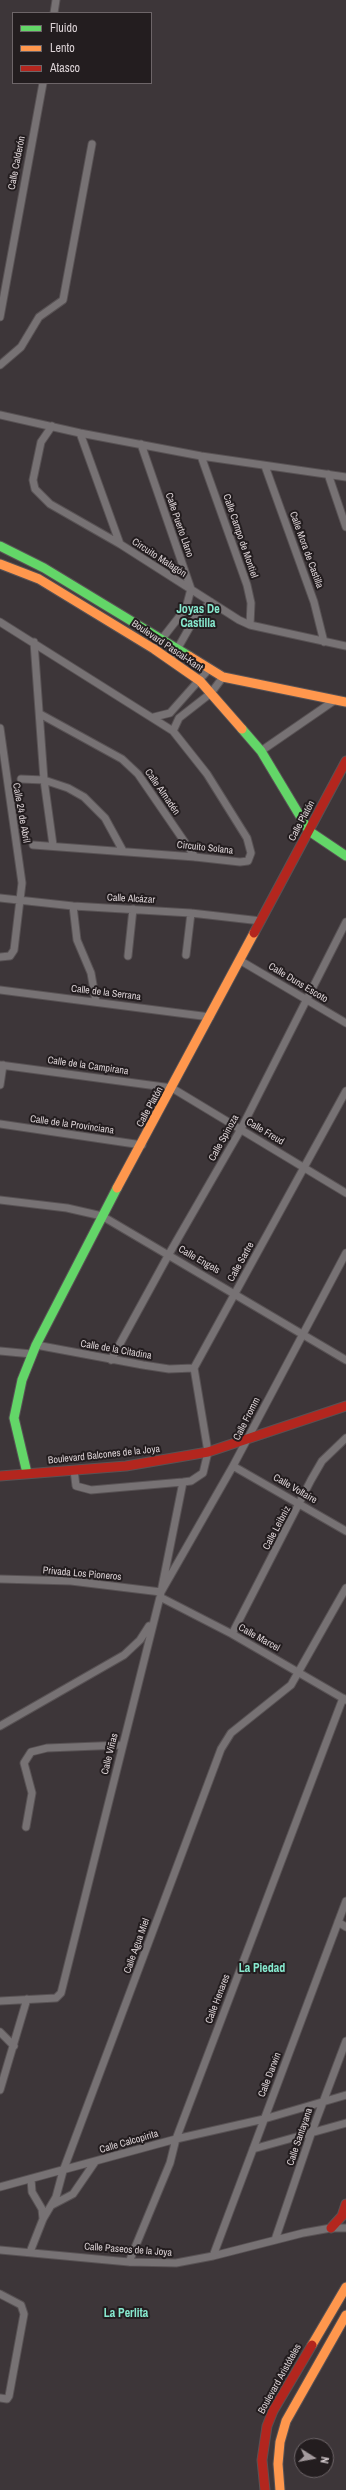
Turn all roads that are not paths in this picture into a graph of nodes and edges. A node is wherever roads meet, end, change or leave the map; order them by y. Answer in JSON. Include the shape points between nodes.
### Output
{"nodes":[{"id":1,"x":56,"y":0,"type":"edge"},
{"id":2,"x":54,"y":12,"type":"edge"},
{"id":3,"x":42,"y":84,"type":"edge"},
{"id":4,"x":92,"y":144,"type":"dead end"},
{"id":5,"x":0,"y":317,"type":"edge"},
{"id":6,"x":0,"y":365,"type":"edge"},
{"id":7,"x":0,"y":415,"type":"edge"},
{"id":8,"x":52,"y":426,"type":"junction"},
{"id":9,"x":80,"y":433,"type":"junction"},
{"id":10,"x":140,"y":444,"type":"junction"},
{"id":11,"x":201,"y":456,"type":"junction"},
{"id":12,"x":265,"y":466,"type":"junction"},
{"id":13,"x":328,"y":474,"type":"junction"},
{"id":14,"x":346,"y":477,"type":"edge"},
{"id":15,"x":346,"y":527,"type":"edge"},
{"id":16,"x":120,"y":544,"type":"junction"},
{"id":17,"x":0,"y":546,"type":"edge"},
{"id":18,"x":0,"y":564,"type":"edge"},
{"id":19,"x":191,"y":589,"type":"junction"},
{"id":20,"x":211,"y":602,"type":"junction"},
{"id":21,"x":0,"y":622,"type":"edge"},
{"id":22,"x":250,"y":625,"type":"junction"},
{"id":23,"x":162,"y":638,"type":"junction"},
{"id":24,"x":34,"y":642,"type":"junction"},
{"id":25,"x":324,"y":642,"type":"junction"},
{"id":26,"x":346,"y":646,"type":"edge"},
{"id":27,"x":154,"y":649,"type":"junction"},
{"id":28,"x":178,"y":649,"type":"junction"},
{"id":29,"x":171,"y":660,"type":"junction"},
{"id":30,"x":208,"y":669,"type":"junction"},
{"id":31,"x":223,"y":677,"type":"junction"},
{"id":32,"x":200,"y":681,"type":"junction"},
{"id":33,"x":211,"y":693,"type":"junction"},
{"id":34,"x":335,"y":700,"type":"junction"},
{"id":35,"x":346,"y":702,"type":"edge"},
{"id":36,"x":40,"y":714,"type":"junction"},
{"id":37,"x":154,"y":717,"type":"junction"},
{"id":38,"x":0,"y":728,"type":"edge"},
{"id":39,"x":173,"y":731,"type":"junction"},
{"id":40,"x":261,"y":751,"type":"junction"},
{"id":41,"x":346,"y":762,"type":"edge"},
{"id":42,"x":21,"y":779,"type":"dead end"},
{"id":43,"x":44,"y":780,"type":"junction"},
{"id":44,"x":3,"y":781,"type":"edge"},
{"id":45,"x":309,"y":831,"type":"junction"},
{"id":46,"x":33,"y":845,"type":"dead end"},
{"id":47,"x":53,"y":845,"type":"junction"},
{"id":48,"x":123,"y":851,"type":"junction"},
{"id":49,"x":346,"y":856,"type":"edge"},
{"id":50,"x":195,"y":857,"type":"junction"},
{"id":51,"x":0,"y":898,"type":"edge"},
{"id":52,"x":18,"y":900,"type":"junction"},
{"id":53,"x":73,"y":906,"type":"junction"},
{"id":54,"x":133,"y":909,"type":"junction"},
{"id":55,"x":191,"y":913,"type":"junction"},
{"id":56,"x":262,"y":921,"type":"junction"},
{"id":57,"x":346,"y":922,"type":"edge"},
{"id":58,"x":186,"y":955,"type":"dead end"},
{"id":59,"x":128,"y":956,"type":"dead end"},
{"id":60,"x":0,"y":957,"type":"edge"},
{"id":61,"x":241,"y":961,"type":"junction"},
{"id":62,"x":0,"y":990,"type":"edge"},
{"id":63,"x":305,"y":1000,"type":"junction"},
{"id":64,"x":96,"y":1002,"type":"junction"},
{"id":65,"x":210,"y":1017,"type":"junction"},
{"id":66,"x":346,"y":1023,"type":"edge"},
{"id":67,"x":1,"y":1065,"type":"edge"},
{"id":68,"x":0,"y":1085,"type":"edge"},
{"id":69,"x":172,"y":1088,"type":"junction"},
{"id":70,"x":346,"y":1091,"type":"edge"},
{"id":71,"x":0,"y":1124,"type":"edge"},
{"id":72,"x":241,"y":1129,"type":"junction"},
{"id":73,"x":142,"y":1145,"type":"junction"},
{"id":74,"x":304,"y":1168,"type":"junction"},
{"id":75,"x":346,"y":1193,"type":"edge"},
{"id":76,"x":0,"y":1200,"type":"edge"},
{"id":77,"x":102,"y":1216,"type":"junction"},
{"id":78,"x":346,"y":1253,"type":"edge"},
{"id":79,"x":169,"y":1254,"type":"junction"},
{"id":80,"x":236,"y":1293,"type":"junction"},
{"id":81,"x":302,"y":1333,"type":"junction"},
{"id":82,"x":36,"y":1345,"type":"junction"},
{"id":83,"x":0,"y":1351,"type":"edge"},
{"id":84,"x":32,"y":1354,"type":"junction"},
{"id":85,"x":110,"y":1360,"type":"junction"},
{"id":86,"x":346,"y":1360,"type":"edge"},
{"id":87,"x":194,"y":1368,"type":"junction"},
{"id":88,"x":346,"y":1406,"type":"edge"},
{"id":89,"x":346,"y":1438,"type":"edge"},
{"id":90,"x":247,"y":1439,"type":"junction"},
{"id":91,"x":208,"y":1452,"type":"junction"},
{"id":92,"x":233,"y":1466,"type":"junction"},
{"id":93,"x":74,"y":1470,"type":"junction"},
{"id":94,"x":27,"y":1474,"type":"junction"},
{"id":95,"x":0,"y":1476,"type":"edge"},
{"id":96,"x":183,"y":1482,"type":"junction"},
{"id":97,"x":301,"y":1504,"type":"junction"},
{"id":98,"x":346,"y":1531,"type":"edge"},
{"id":99,"x":0,"y":1579,"type":"edge"},
{"id":100,"x":346,"y":1588,"type":"edge"},
{"id":101,"x":161,"y":1594,"type":"junction"},
{"id":102,"x":153,"y":1619,"type":"junction"},
{"id":103,"x":232,"y":1634,"type":"junction"},
{"id":104,"x":300,"y":1672,"type":"junction"},
{"id":105,"x":344,"y":1699,"type":"edge"},
{"id":106,"x":0,"y":1726,"type":"edge"},
{"id":107,"x":123,"y":1745,"type":"junction"},
{"id":108,"x":26,"y":1827,"type":"dead end"},
{"id":109,"x":346,"y":1901,"type":"edge"},
{"id":110,"x":338,"y":1922,"type":"junction"},
{"id":111,"x":346,"y":1927,"type":"edge"},
{"id":112,"x":27,"y":1999,"type":"junction"},
{"id":113,"x":0,"y":2001,"type":"edge"},
{"id":114,"x":0,"y":2032,"type":"edge"},
{"id":115,"x":346,"y":2041,"type":"edge"},
{"id":116,"x":14,"y":2046,"type":"junction"},
{"id":117,"x":0,"y":2090,"type":"edge"},
{"id":118,"x":346,"y":2095,"type":"edge"},
{"id":119,"x":323,"y":2101,"type":"junction"},
{"id":120,"x":264,"y":2120,"type":"junction"},
{"id":121,"x":346,"y":2122,"type":"edge"},
{"id":122,"x":311,"y":2134,"type":"junction"},
{"id":123,"x":176,"y":2139,"type":"junction"},
{"id":124,"x":253,"y":2149,"type":"junction"},
{"id":125,"x":95,"y":2162,"type":"junction"},
{"id":126,"x":63,"y":2171,"type":"junction"},
{"id":127,"x":31,"y":2179,"type":"junction"},
{"id":128,"x":0,"y":2187,"type":"edge"},
{"id":129,"x":346,"y":2204,"type":"edge"},
{"id":130,"x":52,"y":2205,"type":"junction"},
{"id":131,"x":43,"y":2219,"type":"junction"},
{"id":132,"x":330,"y":2228,"type":"junction"},
{"id":133,"x":346,"y":2228,"type":"edge"},
{"id":134,"x":275,"y":2240,"type":"junction"},
{"id":135,"x":0,"y":2250,"type":"edge"},
{"id":136,"x":30,"y":2252,"type":"junction"},
{"id":137,"x":213,"y":2256,"type":"junction"},
{"id":138,"x":129,"y":2262,"type":"junction"},
{"id":139,"x":346,"y":2287,"type":"edge"},
{"id":140,"x":0,"y":2294,"type":"edge"},
{"id":141,"x":346,"y":2315,"type":"edge"},
{"id":142,"x":0,"y":2398,"type":"edge"},
{"id":143,"x":264,"y":2490,"type":"edge"},
{"id":144,"x":280,"y":2490,"type":"edge"}],
"edges":[{"from":1,"to":2,"type":"street"},
{"from":3,"to":5,"type":"street","name":"Calle Calderón"},
{"from":4,"to":6,"type":"street","via":[[63,300],[39,317],[20,347]]},
{"from":7,"to":8,"type":"street"},
{"from":8,"to":9,"type":"street"},
{"from":8,"to":16,"type":"street","name":"Circuito Malagón","via":[[44,435],[39,449],[34,467],[34,489],[50,504]]},
{"from":9,"to":10,"type":"street"},
{"from":9,"to":16,"type":"street"},
{"from":10,"to":11,"type":"street"},
{"from":10,"to":19,"type":"street","name":"Calle Puerto Llano"},
{"from":11,"to":12,"type":"street"},
{"from":11,"to":22,"type":"street","name":"Calle Campo de Montiel","via":[[247,585],[251,603]]},
{"from":12,"to":13,"type":"street"},
{"from":12,"to":25,"type":"street","name":"Calle Mora de Castilla","via":[[314,602]]},
{"from":13,"to":14,"type":"street"},
{"from":13,"to":15,"type":"street"},
{"from":16,"to":19,"type":"street","name":"Circuito Malagón"},
{"from":17,"to":23,"type":"street","name":"Boulevard Pascal-Kant","via":[[44,568]]},
{"from":18,"to":27,"type":"street","name":"Boulevard Pascal-Kant","via":[[39,579]]},
{"from":19,"to":20,"type":"street","name":"Circuito Malagón"},
{"from":19,"to":23,"type":"street","via":[[186,608]]},
{"from":20,"to":22,"type":"street","name":"Circuito Malagón"},
{"from":20,"to":28,"type":"street","via":[[196,616]]},
{"from":21,"to":24,"type":"street","name":"Circuito Solana"},
{"from":22,"to":25,"type":"street","name":"Circuito Malagón"},
{"from":23,"to":27,"type":"street"},
{"from":23,"to":28,"type":"street","name":"Boulevard Pascal-Kant"},
{"from":24,"to":36,"type":"street"},
{"from":24,"to":37,"type":"street","name":"Circuito Solana"},
{"from":25,"to":26,"type":"street","name":"Circuito Malagón"},
{"from":27,"to":29,"type":"street","name":"Boulevard Pascal-Kant"},
{"from":28,"to":29,"type":"street"},
{"from":28,"to":30,"type":"street","name":"Boulevard Pascal-Kant"},
{"from":29,"to":32,"type":"street","name":"Boulevard Pascal-Kant"},
{"from":30,"to":31,"type":"street","name":"Boulevard Pascal-Kant"},
{"from":30,"to":32,"type":"street"},
{"from":31,"to":33,"type":"street"},
{"from":31,"to":34,"type":"street","name":"Boulevard Pascal-Kant"},
{"from":32,"to":33,"type":"street","name":"Boulevard Pascal-Kant"},
{"from":32,"to":37,"type":"street","via":[[170,713]]},
{"from":33,"to":39,"type":"street","via":[[179,718]]},
{"from":33,"to":40,"type":"street","name":"Boulevard Pascal-Kant"},
{"from":34,"to":35,"type":"street","name":"Boulevard Pascal-Kant"},
{"from":34,"to":40,"type":"street"},
{"from":36,"to":43,"type":"street"},
{"from":36,"to":50,"type":"street","name":"Calle Almadén","via":[[122,759],[138,774]]},
{"from":37,"to":39,"type":"street","name":"Circuito Solana"},
{"from":38,"to":44,"type":"street","name":"Calle 24 de Abril"},
{"from":39,"to":50,"type":"street","name":"Circuito Solana","via":[[207,774],[250,846],[250,858],[245,862]]},
{"from":40,"to":45,"type":"street","name":"Boulevard Pascal-Kant"},
{"from":41,"to":45,"type":"street","name":"Calle Platón"},
{"from":42,"to":43,"type":"street"},
{"from":43,"to":47,"type":"street"},
{"from":43,"to":48,"type":"street","via":[[68,788],[96,807]]},
{"from":44,"to":52,"type":"street","name":"Calle 24 de Abril","via":[[21,868],[22,882]]},
{"from":45,"to":49,"type":"street"},
{"from":45,"to":56,"type":"street","name":"Calle Platón"},
{"from":46,"to":47,"type":"street","name":"Circuito Solana"},
{"from":47,"to":48,"type":"street","name":"Circuito Solana"},
{"from":48,"to":50,"type":"street","name":"Circuito Solana"},
{"from":51,"to":52,"type":"street","name":"Calle Alcázar"},
{"from":52,"to":53,"type":"street","name":"Calle Alcázar"},
{"from":52,"to":60,"type":"street","via":[[13,954]]},
{"from":53,"to":54,"type":"street","name":"Calle Alcázar"},
{"from":53,"to":64,"type":"street","via":[[77,940],[91,972]]},
{"from":54,"to":55,"type":"street","name":"Calle Alcázar"},
{"from":54,"to":59,"type":"street"},
{"from":55,"to":56,"type":"street","name":"Calle Alcázar"},
{"from":55,"to":58,"type":"street"},
{"from":56,"to":61,"type":"street","name":"Calle Platón"},
{"from":57,"to":63,"type":"street","name":"Calle Spinoza"},
{"from":61,"to":63,"type":"street","name":"Calle Duns Escoto"},
{"from":61,"to":65,"type":"street","name":"Calle Platón"},
{"from":62,"to":64,"type":"street","name":"Calle de la Serrana"},
{"from":63,"to":66,"type":"street","name":"Calle Duns Escoto"},
{"from":63,"to":72,"type":"street","name":"Calle Spinoza"},
{"from":64,"to":65,"type":"street","name":"Calle de la Serrana"},
{"from":65,"to":69,"type":"street","name":"Calle Platón"},
{"from":67,"to":68,"type":"street"},
{"from":67,"to":69,"type":"street","name":"Calle de la Campirana"},
{"from":69,"to":72,"type":"street","name":"Calle Freud"},
{"from":69,"to":73,"type":"street","name":"Calle Platón"},
{"from":70,"to":74,"type":"street","name":"Calle Sartre"},
{"from":71,"to":73,"type":"street","name":"Calle de la Provinciana"},
{"from":72,"to":74,"type":"street","name":"Calle Freud"},
{"from":72,"to":79,"type":"street","name":"Calle Spinoza"},
{"from":73,"to":77,"type":"street","name":"Calle Platón"},
{"from":74,"to":75,"type":"street","name":"Calle Freud"},
{"from":74,"to":80,"type":"street","name":"Calle Sartre"},
{"from":76,"to":77,"type":"street","name":"Calle Engels","via":[[67,1208]]},
{"from":77,"to":79,"type":"street","name":"Calle Engels"},
{"from":77,"to":82,"type":"street","name":"Calle Platón"},
{"from":78,"to":81,"type":"street","name":"Calle Fromm"},
{"from":79,"to":80,"type":"street","name":"Calle Engels"},
{"from":79,"to":85,"type":"street","name":"Calle Spinoza"},
{"from":80,"to":81,"type":"street","name":"Calle Engels"},
{"from":80,"to":87,"type":"street","name":"Calle Sartre"},
{"from":81,"to":86,"type":"street","name":"Calle Engels"},
{"from":81,"to":90,"type":"street","name":"Calle Fromm"},
{"from":82,"to":84,"type":"street","name":"Calle Platón"},
{"from":82,"to":85,"type":"street","name":"Calle de la Citadina"},
{"from":83,"to":84,"type":"street"},
{"from":84,"to":94,"type":"street","name":"Calle Platón","via":[[16,1400],[14,1418]]},
{"from":85,"to":87,"type":"street","name":"Calle de la Citadina","via":[[169,1369]]},
{"from":87,"to":91,"type":"street"},
{"from":88,"to":90,"type":"street","name":"Boulevard Balcones de la Joya"},
{"from":89,"to":97,"type":"street","name":"Calle Leibniz","via":[[322,1461]]},
{"from":90,"to":91,"type":"street","name":"Boulevard Balcones de la Joya"},
{"from":90,"to":92,"type":"street","name":"Calle Fromm"},
{"from":91,"to":93,"type":"street","name":"Boulevard Balcones de la Joya","via":[[126,1466]]},
{"from":91,"to":96,"type":"street","via":[[203,1473],[191,1481]]},
{"from":92,"to":97,"type":"street","name":"Calle Voltaire"},
{"from":92,"to":101,"type":"street","name":"Calle Fromm"},
{"from":93,"to":94,"type":"street","name":"Boulevard Balcones de la Joya"},
{"from":93,"to":96,"type":"street","via":[[76,1486],[84,1489]]},
{"from":94,"to":95,"type":"street","name":"Boulevard Balcones de la Joya"},
{"from":96,"to":101,"type":"street","name":"Calle Viñas"},
{"from":97,"to":98,"type":"street","name":"Calle Voltaire"},
{"from":97,"to":103,"type":"street","name":"Calle Leibniz"},
{"from":99,"to":101,"type":"street","name":"Privada Los Pioneros","via":[[71,1581]]},
{"from":100,"to":104,"type":"street","name":"Calle Agua Miel"},
{"from":101,"to":102,"type":"street","name":"Calle Viñas"},
{"from":101,"to":103,"type":"street","name":"Calle Marcel"},
{"from":102,"to":106,"type":"street","via":[[133,1649]]},
{"from":102,"to":107,"type":"street","name":"Calle Viñas"},
{"from":103,"to":104,"type":"street","name":"Calle Marcel"},
{"from":104,"to":105,"type":"street","name":"Calle Marcel"},
{"from":104,"to":126,"type":"street","name":"Calle Agua Miel","via":[[291,1685],[231,1733],[221,1749]]},
{"from":105,"to":123,"type":"street","name":"Calle Henares"},
{"from":107,"to":108,"type":"street","via":[[47,1748],[31,1752],[24,1763],[32,1793]]},
{"from":107,"to":112,"type":"street","name":"Calle Viñas","via":[[61,1993],[56,1998]]},
{"from":109,"to":110,"type":"street","name":"Calle Darwin"},
{"from":110,"to":111,"type":"street"},
{"from":110,"to":120,"type":"street","name":"Calle Darwin"},
{"from":112,"to":113,"type":"street","name":"Calle Viñas"},
{"from":112,"to":116,"type":"street"},
{"from":114,"to":116,"type":"street"},
{"from":115,"to":119,"type":"street","name":"Calle Santayana"},
{"from":116,"to":117,"type":"street"},
{"from":118,"to":119,"type":"street","name":"Calle Calcopirita"},
{"from":119,"to":120,"type":"street","name":"Calle Calcopirita"},
{"from":119,"to":122,"type":"street","name":"Calle Santayana"},
{"from":120,"to":123,"type":"street","name":"Calle Calcopirita"},
{"from":120,"to":124,"type":"street","name":"Calle Darwin"},
{"from":121,"to":122,"type":"street"},
{"from":122,"to":124,"type":"street"},
{"from":122,"to":134,"type":"street","name":"Calle Santayana"},
{"from":123,"to":125,"type":"street","name":"Calle Calcopirita"},
{"from":123,"to":138,"type":"street","name":"Calle Henares","via":[[170,2163]]},
{"from":124,"to":137,"type":"street","name":"Calle Darwin"},
{"from":125,"to":126,"type":"street","name":"Calle Calcopirita"},
{"from":125,"to":130,"type":"street","via":[[73,2194]]},
{"from":126,"to":127,"type":"street","name":"Calle Calcopirita"},
{"from":126,"to":130,"type":"street","name":"Calle Agua Miel"},
{"from":127,"to":128,"type":"street","name":"Calle Calcopirita"},
{"from":127,"to":131,"type":"street","via":[[32,2192],[42,2209]]},
{"from":129,"to":132,"type":"street","via":[[342,2216]]},
{"from":130,"to":131,"type":"street","name":"Calle Agua Miel"},
{"from":131,"to":136,"type":"street","name":"Calle Agua Miel"},
{"from":132,"to":133,"type":"street","name":"Calle Paseos de la Joya"},
{"from":132,"to":134,"type":"street","name":"Calle Paseos de la Joya"},
{"from":134,"to":137,"type":"street","name":"Calle Paseos de la Joya"},
{"from":135,"to":136,"type":"street","name":"Calle Paseos de la Joya"},
{"from":136,"to":138,"type":"street","name":"Calle Paseos de la Joya"},
{"from":137,"to":138,"type":"street","name":"Calle Paseos de la Joya","via":[[176,2263]]},
{"from":139,"to":143,"type":"street","name":"Boulevard Aristóteles","via":[[273,2411],[262,2460]]},
{"from":140,"to":142,"type":"street","via":[[21,2305],[24,2314],[9,2396],[7,2399]]},
{"from":141,"to":144,"type":"street","via":[[286,2422],[280,2442],[278,2464]]}]}
